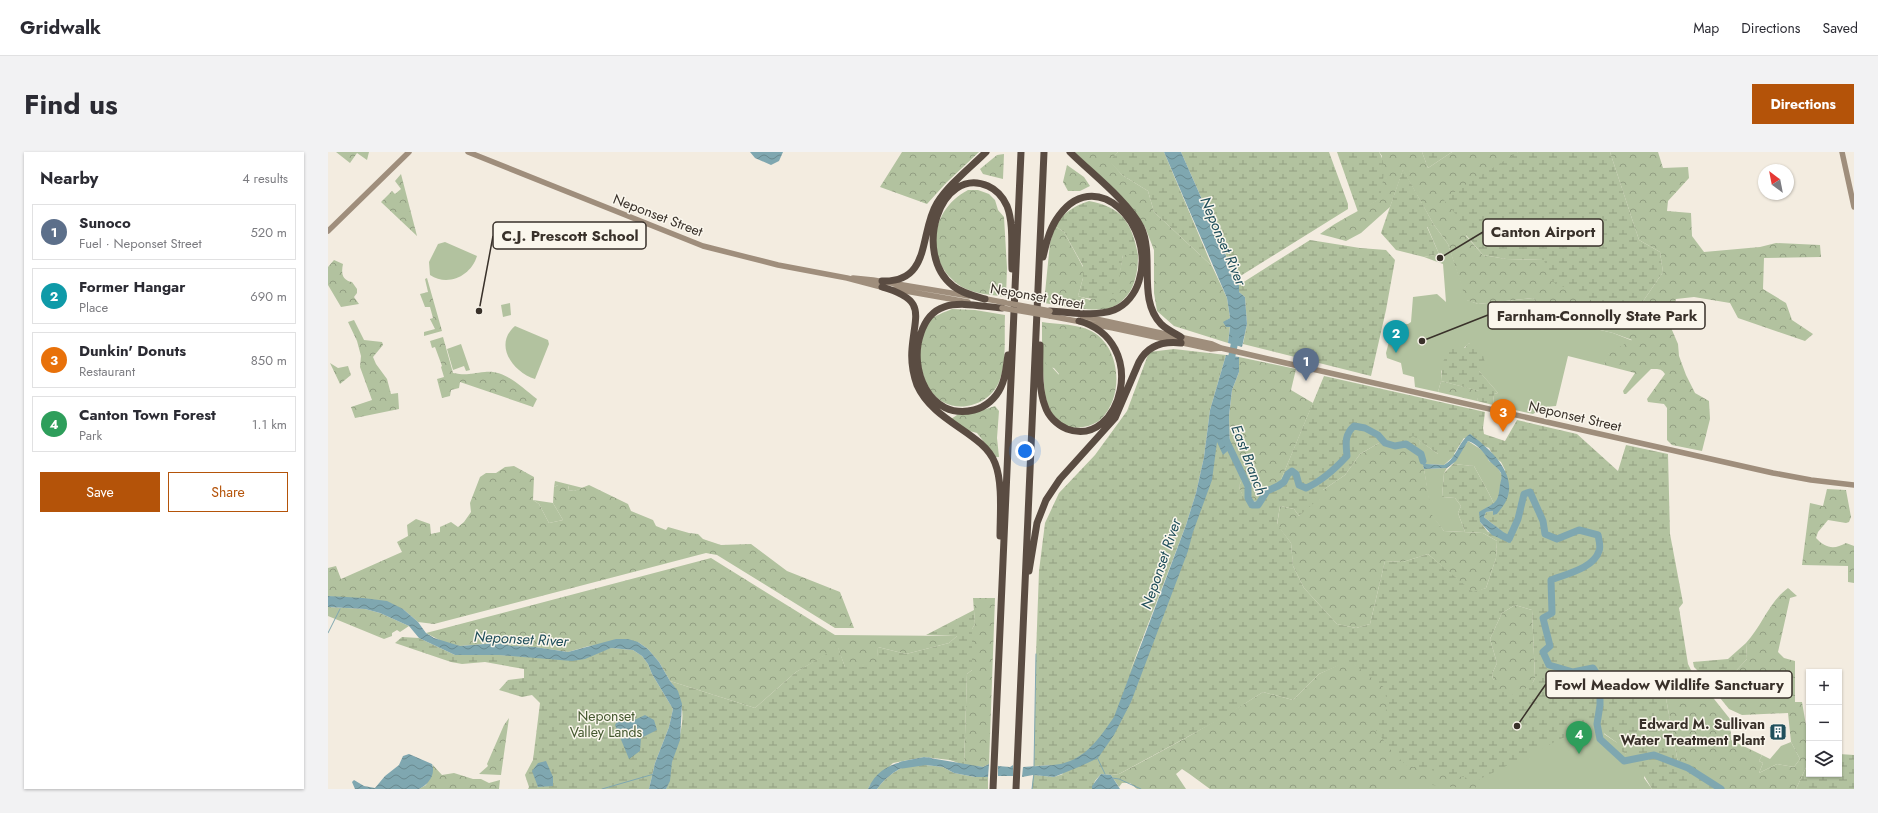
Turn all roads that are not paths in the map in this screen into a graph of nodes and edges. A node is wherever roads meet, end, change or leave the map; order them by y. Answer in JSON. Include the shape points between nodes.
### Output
{"nodes":[{"id":1,"x":408,"y":152,"type":"edge"},
{"id":2,"x":468,"y":152,"type":"edge"},
{"id":3,"x":986,"y":152,"type":"edge"},
{"id":4,"x":1021,"y":152,"type":"edge"},
{"id":5,"x":1044,"y":152,"type":"edge"},
{"id":6,"x":1070,"y":152,"type":"edge"},
{"id":7,"x":1842,"y":152,"type":"edge"},
{"id":8,"x":1854,"y":207,"type":"edge"},
{"id":9,"x":328,"y":231,"type":"edge"},
{"id":10,"x":1039,"y":270,"type":"junction"},
{"id":11,"x":882,"y":284,"type":"junction"},
{"id":12,"x":1015,"y":290,"type":"junction"},
{"id":13,"x":984,"y":299,"type":"junction"},
{"id":14,"x":1002,"y":305,"type":"junction"},
{"id":15,"x":1050,"y":313,"type":"junction"},
{"id":16,"x":1037,"y":317,"type":"junction"},
{"id":17,"x":1079,"y":321,"type":"junction"},
{"id":18,"x":1013,"y":338,"type":"junction"},
{"id":19,"x":1181,"y":340,"type":"junction"},
{"id":20,"x":1854,"y":485,"type":"edge"},
{"id":21,"x":1003,"y":566,"type":"junction"},
{"id":22,"x":1025,"y":597,"type":"junction"},
{"id":23,"x":993,"y":785,"type":"edge"},
{"id":24,"x":1017,"y":786,"type":"edge"}],
"edges":[{"from":1,"to":9,"type":"main road"},
{"from":2,"to":11,"type":"main road","name":"Neponset Street","via":[[703,246],[778,265]]},
{"from":3,"to":11,"type":"highway","via":[[936,204],[930,218],[922,255],[916,266],[901,278]]},
{"from":4,"to":12,"type":"highway"},
{"from":5,"to":10,"type":"highway"},
{"from":6,"to":19,"type":"highway","via":[[1137,220],[1147,245],[1148,295],[1151,308],[1161,324]]},
{"from":7,"to":8,"type":"main road"},
{"from":10,"to":15,"type":"highway","via":[[1053,225],[1066,208],[1078,200],[1097,198],[1113,203],[1128,217],[1138,235],[1142,256],[1141,273],[1135,291],[1125,303],[1104,313]]},
{"from":10,"to":16,"type":"highway"},
{"from":11,"to":13,"type":"main road","name":"Neponset Street"},
{"from":11,"to":14,"type":"main road","name":"Neponset Street"},
{"from":11,"to":21,"type":"highway","via":[[905,297],[916,310],[912,364],[924,397],[940,415],[986,448],[995,463],[999,482]]},
{"from":12,"to":13,"type":"highway","via":[[1010,217],[1006,203],[999,193],[988,186],[976,183],[965,185],[949,197],[937,215],[933,234],[934,254],[941,272],[951,284],[963,292]]},
{"from":12,"to":18,"type":"highway"},
{"from":13,"to":14,"type":"main road","name":"Neponset Street"},
{"from":14,"to":15,"type":"main road","name":"Neponset Street","bridge":true},
{"from":14,"to":18,"type":"highway","via":[[951,305],[939,309],[929,317],[921,332],[917,352],[919,374],[928,393],[941,406],[955,411],[970,411],[985,405],[995,397],[1002,385]]},
{"from":15,"to":17,"type":"main road","name":"Neponset Street"},
{"from":15,"to":19,"type":"main road","name":"Neponset Street","via":[[1103,320]]},
{"from":16,"to":17,"type":"highway","via":[[1044,405],[1050,416],[1060,425],[1080,431],[1096,428],[1108,417],[1118,399],[1121,374],[1117,353],[1109,339],[1095,328]]},
{"from":16,"to":22,"type":"highway"},
{"from":17,"to":19,"type":"main road","name":"Neponset Street"},
{"from":18,"to":21,"type":"highway"},
{"from":19,"to":20,"type":"main road","name":"Neponset Street","via":[[1211,349],[1221,348],[1773,473]]},
{"from":19,"to":22,"type":"highway","via":[[1159,344],[1143,355],[1115,418],[1050,493],[1037,522]]},
{"from":21,"to":23,"type":"highway"},
{"from":22,"to":24,"type":"highway"}]}
